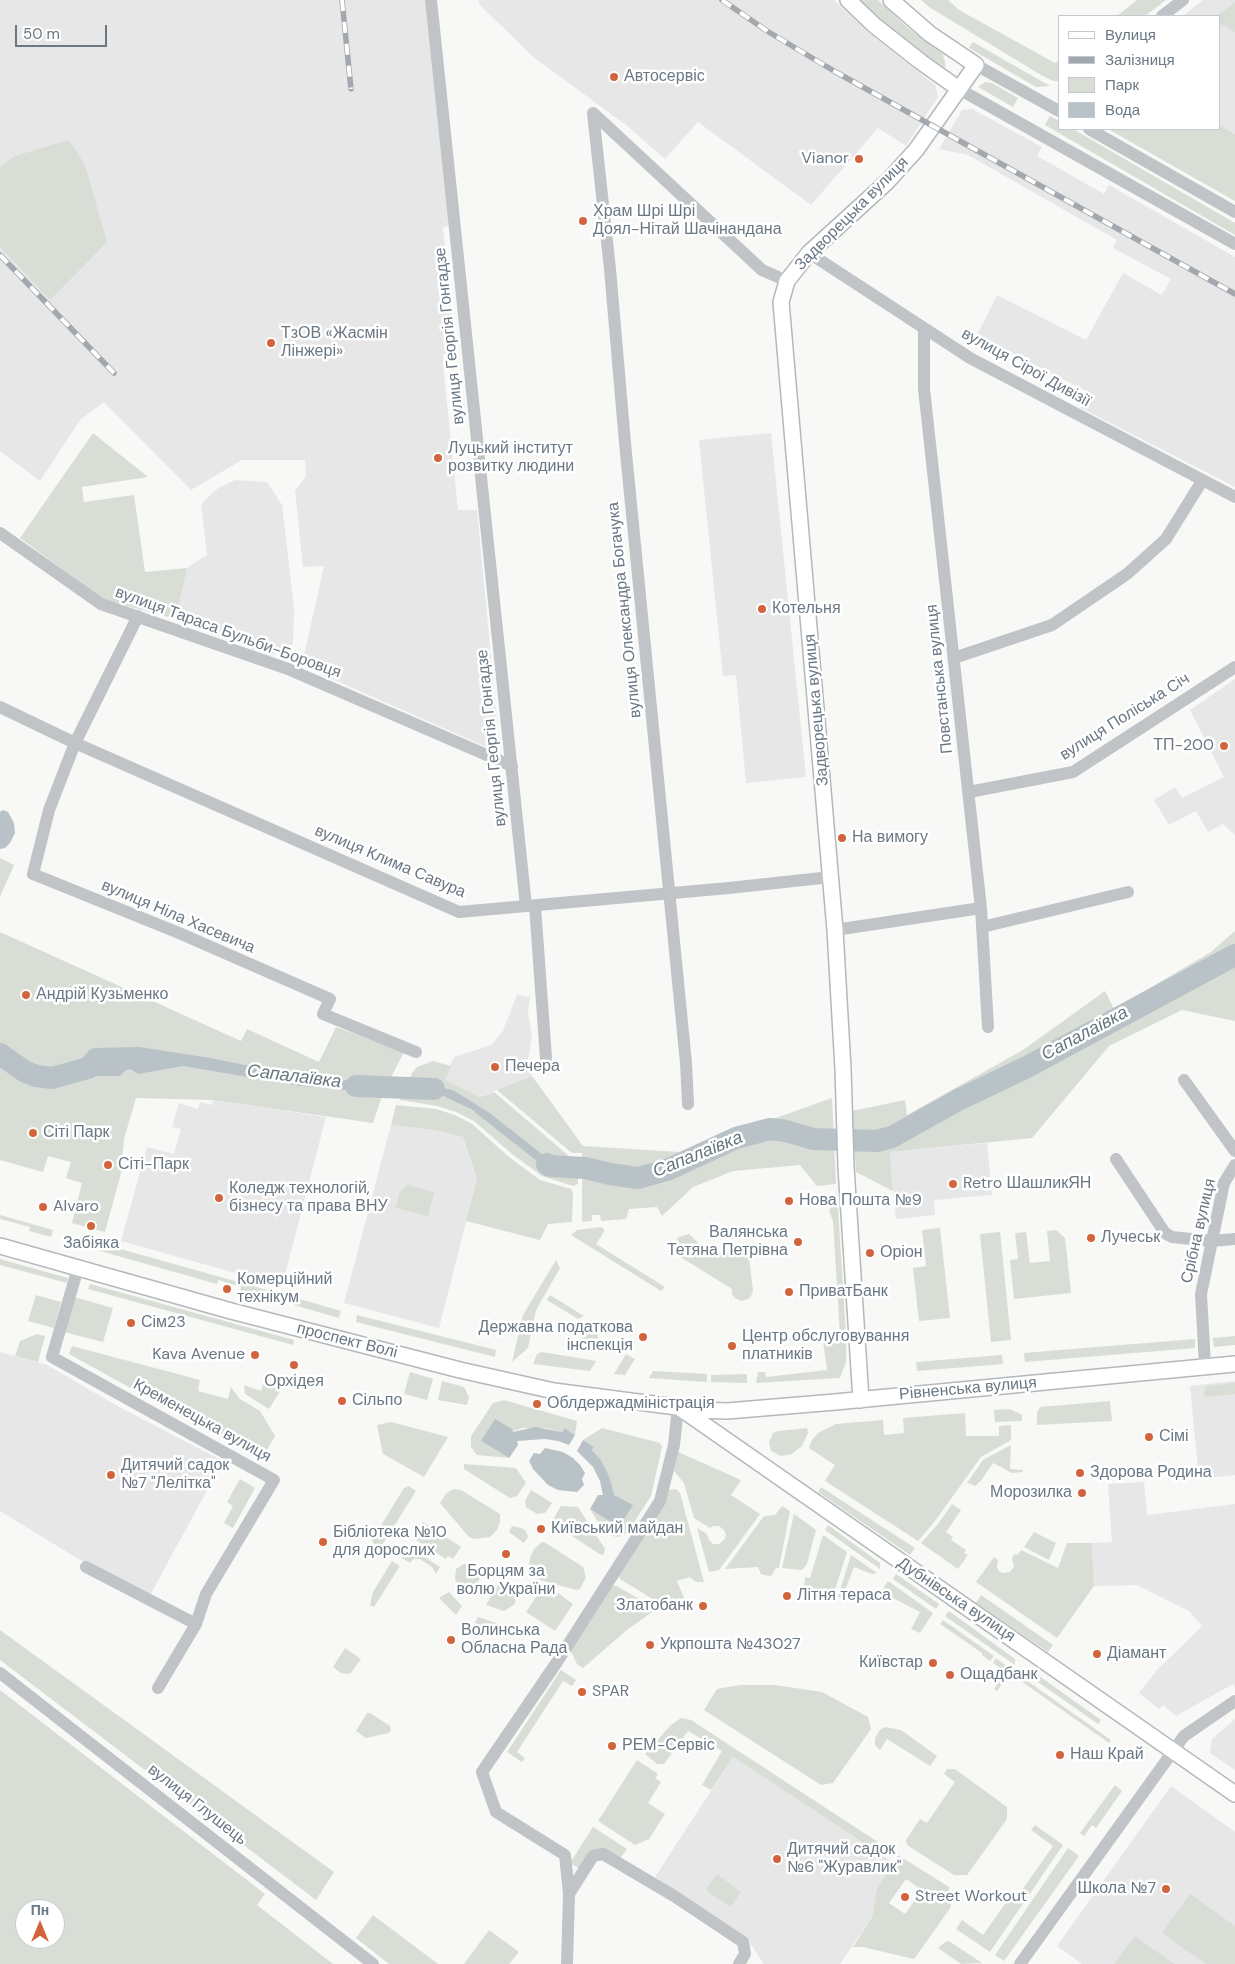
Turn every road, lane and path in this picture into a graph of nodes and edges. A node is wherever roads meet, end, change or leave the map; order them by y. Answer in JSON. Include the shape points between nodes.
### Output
{"nodes":[{"id":1,"x":431,"y":0,"type":"edge"},
{"id":2,"x":848,"y":0,"type":"edge"},
{"id":3,"x":891,"y":0,"type":"edge"},
{"id":4,"x":1183,"y":0,"type":"edge"},
{"id":5,"x":1163,"y":15,"type":"edge"},
{"id":6,"x":976,"y":65,"type":"junction"},
{"id":7,"x":959,"y":89,"type":"junction"},
{"id":8,"x":1057,"y":108,"type":"edge"},
{"id":9,"x":1091,"y":130,"type":"edge"},
{"id":10,"x":1235,"y":212,"type":"edge"},
{"id":11,"x":1234,"y":244,"type":"edge"},
{"id":12,"x":809,"y":253,"type":"junction"},
{"id":13,"x":787,"y":281,"type":"junction"},
{"id":14,"x":924,"y":328,"type":"junction"},
{"id":15,"x":1202,"y":481,"type":"junction"},
{"id":16,"x":1235,"y":497,"type":"edge"},
{"id":17,"x":0,"y":533,"type":"edge"},
{"id":18,"x":138,"y":616,"type":"junction"},
{"id":19,"x":954,"y":658,"type":"junction"},
{"id":20,"x":1235,"y":667,"type":"edge"},
{"id":21,"x":0,"y":707,"type":"edge"},
{"id":22,"x":76,"y":743,"type":"junction"},
{"id":23,"x":512,"y":766,"type":"junction"},
{"id":24,"x":968,"y":792,"type":"junction"},
{"id":25,"x":831,"y":877,"type":"junction"},
{"id":26,"x":1128,"y":892,"type":"dead end"},
{"id":27,"x":668,"y":894,"type":"junction"},
{"id":28,"x":531,"y":906,"type":"junction"},
{"id":29,"x":981,"y":908,"type":"junction"},
{"id":30,"x":982,"y":927,"type":"junction"},
{"id":31,"x":835,"y":930,"type":"junction"},
{"id":32,"x":988,"y":1027,"type":"dead end"},
{"id":33,"x":416,"y":1052,"type":"dead end"},
{"id":34,"x":546,"y":1058,"type":"dead end"},
{"id":35,"x":1184,"y":1080,"type":"dead end"},
{"id":36,"x":688,"y":1104,"type":"dead end"},
{"id":37,"x":1235,"y":1151,"type":"edge"},
{"id":38,"x":1116,"y":1159,"type":"dead end"},
{"id":39,"x":1235,"y":1165,"type":"edge"},
{"id":40,"x":1235,"y":1239,"type":"edge"},
{"id":41,"x":1211,"y":1242,"type":"junction"},
{"id":42,"x":0,"y":1246,"type":"edge"},
{"id":43,"x":78,"y":1268,"type":"junction"},
{"id":44,"x":1235,"y":1364,"type":"edge"},
{"id":45,"x":1206,"y":1366,"type":"junction"},
{"id":46,"x":861,"y":1400,"type":"junction"},
{"id":47,"x":678,"y":1407,"type":"junction"},
{"id":48,"x":700,"y":1410,"type":"joint"},
{"id":49,"x":86,"y":1567,"type":"dead end"},
{"id":50,"x":196,"y":1624,"type":"junction"},
{"id":51,"x":0,"y":1673,"type":"edge"},
{"id":52,"x":158,"y":1688,"type":"dead end"},
{"id":53,"x":1235,"y":1701,"type":"edge"},
{"id":54,"x":1174,"y":1750,"type":"junction"},
{"id":55,"x":1235,"y":1794,"type":"edge"},
{"id":56,"x":569,"y":1894,"type":"junction"},
{"id":57,"x":373,"y":1964,"type":"edge"},
{"id":58,"x":566,"y":1964,"type":"edge"},
{"id":59,"x":739,"y":1964,"type":"edge"},
{"id":60,"x":1020,"y":1964,"type":"edge"}],
"edges":[{"from":1,"to":23,"type":"street","name":"вулиця Георгія Гонгадзе"},
{"from":2,"to":7,"type":"main road","via":[[874,25]]},
{"from":3,"to":6,"type":"main road","via":[[930,34]]},
{"from":4,"to":5,"type":"street"},
{"from":6,"to":7,"type":"main road","name":"Задворецька вулиця"},
{"from":6,"to":8,"type":"street"},
{"from":7,"to":11,"type":"street"},
{"from":7,"to":12,"type":"main road","name":"Задворецька вулиця","via":[[916,150],[887,182]]},
{"from":9,"to":10,"type":"street"},
{"from":12,"to":13,"type":"main road","name":"Задворецька вулиця"},
{"from":12,"to":14,"type":"street","name":"вулиця Сірої Дивізії"},
{"from":13,"to":25,"type":"main road","name":"Задворецька вулиця","via":[[781,302]]},
{"from":13,"to":27,"type":"street","name":"вулиця Олександра Богачука","via":[[762,270],[593,114]]},
{"from":14,"to":15,"type":"street","name":"вулиця Сірої Дивізії","via":[[970,358]]},
{"from":14,"to":19,"type":"street","name":"Повстанська вулиця","via":[[924,389]]},
{"from":15,"to":16,"type":"street","name":"вулиця Сірої Дивізії"},
{"from":15,"to":19,"type":"street","via":[[1166,539],[1128,574],[1052,625]]},
{"from":17,"to":18,"type":"street","name":"вулиця Тараса Бульби-Боровця","via":[[101,604]]},
{"from":18,"to":22,"type":"street"},
{"from":18,"to":23,"type":"street","name":"вулиця Тараса Бульби-Боровця","via":[[288,669]]},
{"from":19,"to":24,"type":"street","name":"Повстанська вулиця"},
{"from":20,"to":24,"type":"street","name":"вулиця Поліська Січ","via":[[1073,772]]},
{"from":21,"to":22,"type":"street","name":"вулиця Клима Савура"},
{"from":22,"to":28,"type":"street","name":"вулиця Клима Савура","via":[[459,912]]},
{"from":22,"to":33,"type":"street","name":"вулиця Ніла Хасевича","via":[[49,810],[32,874],[330,999],[323,1014]]},
{"from":23,"to":28,"type":"street","name":"вулиця Георгія Гонгадзе"},
{"from":24,"to":29,"type":"street","name":"Повстанська вулиця"},
{"from":25,"to":27,"type":"street","name":"вулиця Клима Савура"},
{"from":25,"to":31,"type":"main road","name":"Задворецька вулиця"},
{"from":26,"to":30,"type":"street"},
{"from":27,"to":28,"type":"street","name":"вулиця Клима Савура"},
{"from":27,"to":36,"type":"street","name":"вулиця Олександра Богачука"},
{"from":28,"to":34,"type":"street","name":"вулиця Георгія Гонгадзе"},
{"from":29,"to":30,"type":"street","name":"Повстанська вулиця"},
{"from":29,"to":31,"type":"street"},
{"from":30,"to":32,"type":"street","name":"Повстанська вулиця"},
{"from":31,"to":46,"type":"main road","name":"Задворецька вулиця"},
{"from":35,"to":37,"type":"street"},
{"from":38,"to":41,"type":"street","via":[[1165,1233],[1172,1237]]},
{"from":39,"to":41,"type":"street","name":"Срібна вулиця","via":[[1224,1184]]},
{"from":40,"to":41,"type":"street"},
{"from":41,"to":45,"type":"street","name":"Срібна вулиця","via":[[1201,1294]]},
{"from":42,"to":43,"type":"main road","name":"проспект Волі"},
{"from":43,"to":47,"type":"main road","name":"проспект Волі","via":[[460,1370],[554,1391]]},
{"from":43,"to":50,"type":"street","name":"Кременецька вулиця","via":[[52,1356],[274,1480],[206,1594]]},
{"from":44,"to":45,"type":"main road","name":"Рівненська вулиця"},
{"from":45,"to":46,"type":"main road","name":"Рівненська вулиця"},
{"from":46,"to":48,"type":"main road","name":"Рівненська вулиця","via":[[727,1411]]},
{"from":47,"to":48,"type":"main road","name":"проспект Волі"},
{"from":47,"to":54,"type":"main road","name":"Дубнівська вулиця"},
{"from":47,"to":56,"type":"street","via":[[674,1444],[660,1501],[482,1772],[496,1812],[565,1854]]},
{"from":49,"to":50,"type":"street"},
{"from":50,"to":52,"type":"street","name":"Кременецька вулиця"},
{"from":51,"to":57,"type":"street","name":"вулиця Глушець"},
{"from":53,"to":54,"type":"street","via":[[1184,1736]]},
{"from":54,"to":55,"type":"main road","name":"Дубнівська вулиця"},
{"from":54,"to":60,"type":"street"},
{"from":56,"to":58,"type":"street"},
{"from":56,"to":59,"type":"street","via":[[593,1856],[603,1854],[743,1942],[745,1954]]}]}
